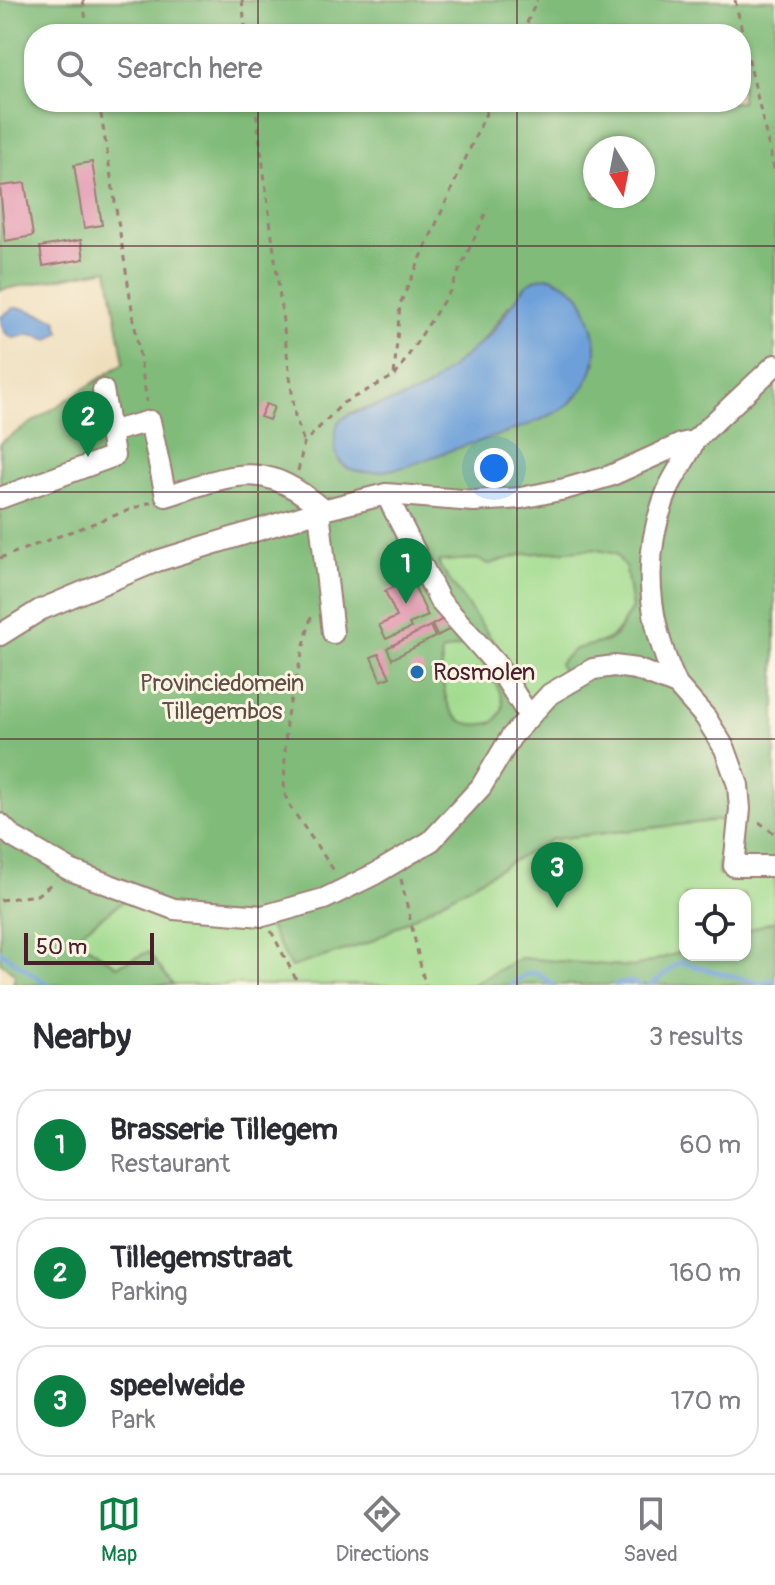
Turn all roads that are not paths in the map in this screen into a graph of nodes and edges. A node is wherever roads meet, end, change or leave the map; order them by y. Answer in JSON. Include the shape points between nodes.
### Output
{"nodes":[{"id":1,"x":775,"y":365,"type":"edge"},
{"id":2,"x":103,"y":390,"type":"dead end"},
{"id":3,"x":110,"y":432,"type":"junction"},
{"id":4,"x":694,"y":441,"type":"junction"},
{"id":5,"x":386,"y":494,"type":"junction"},
{"id":6,"x":0,"y":498,"type":"edge"},
{"id":7,"x":321,"y":510,"type":"junction"},
{"id":8,"x":333,"y":633,"type":"dead end"},
{"id":9,"x":0,"y":635,"type":"edge"},
{"id":10,"x":677,"y":685,"type":"junction"},
{"id":11,"x":529,"y":716,"type":"junction"},
{"id":12,"x":0,"y":824,"type":"edge"},
{"id":13,"x":775,"y":866,"type":"edge"}],
"edges":[{"from":1,"to":4,"type":"lane"},
{"from":2,"to":3,"type":"lane"},
{"from":3,"to":6,"type":"lane","via":[[114,456]]},
{"from":3,"to":7,"type":"lane","via":[[150,421],[166,496],[236,474],[294,487]]},
{"from":4,"to":5,"type":"lane","via":[[610,476],[521,498],[474,501]]},
{"from":4,"to":10,"type":"lane","via":[[654,530],[650,590],[661,652]]},
{"from":5,"to":7,"type":"lane"},
{"from":5,"to":11,"type":"lane","via":[[440,601],[496,664]]},
{"from":7,"to":8,"type":"lane"},
{"from":7,"to":9,"type":"lane","via":[[157,561],[40,610]]},
{"from":10,"to":11,"type":"lane","via":[[636,669],[593,669],[550,694]]},
{"from":10,"to":13,"type":"lane","via":[[725,749],[738,785],[734,866]]},
{"from":11,"to":12,"type":"lane","via":[[481,787],[431,841],[324,899],[263,916],[174,909],[70,870]]}]}
